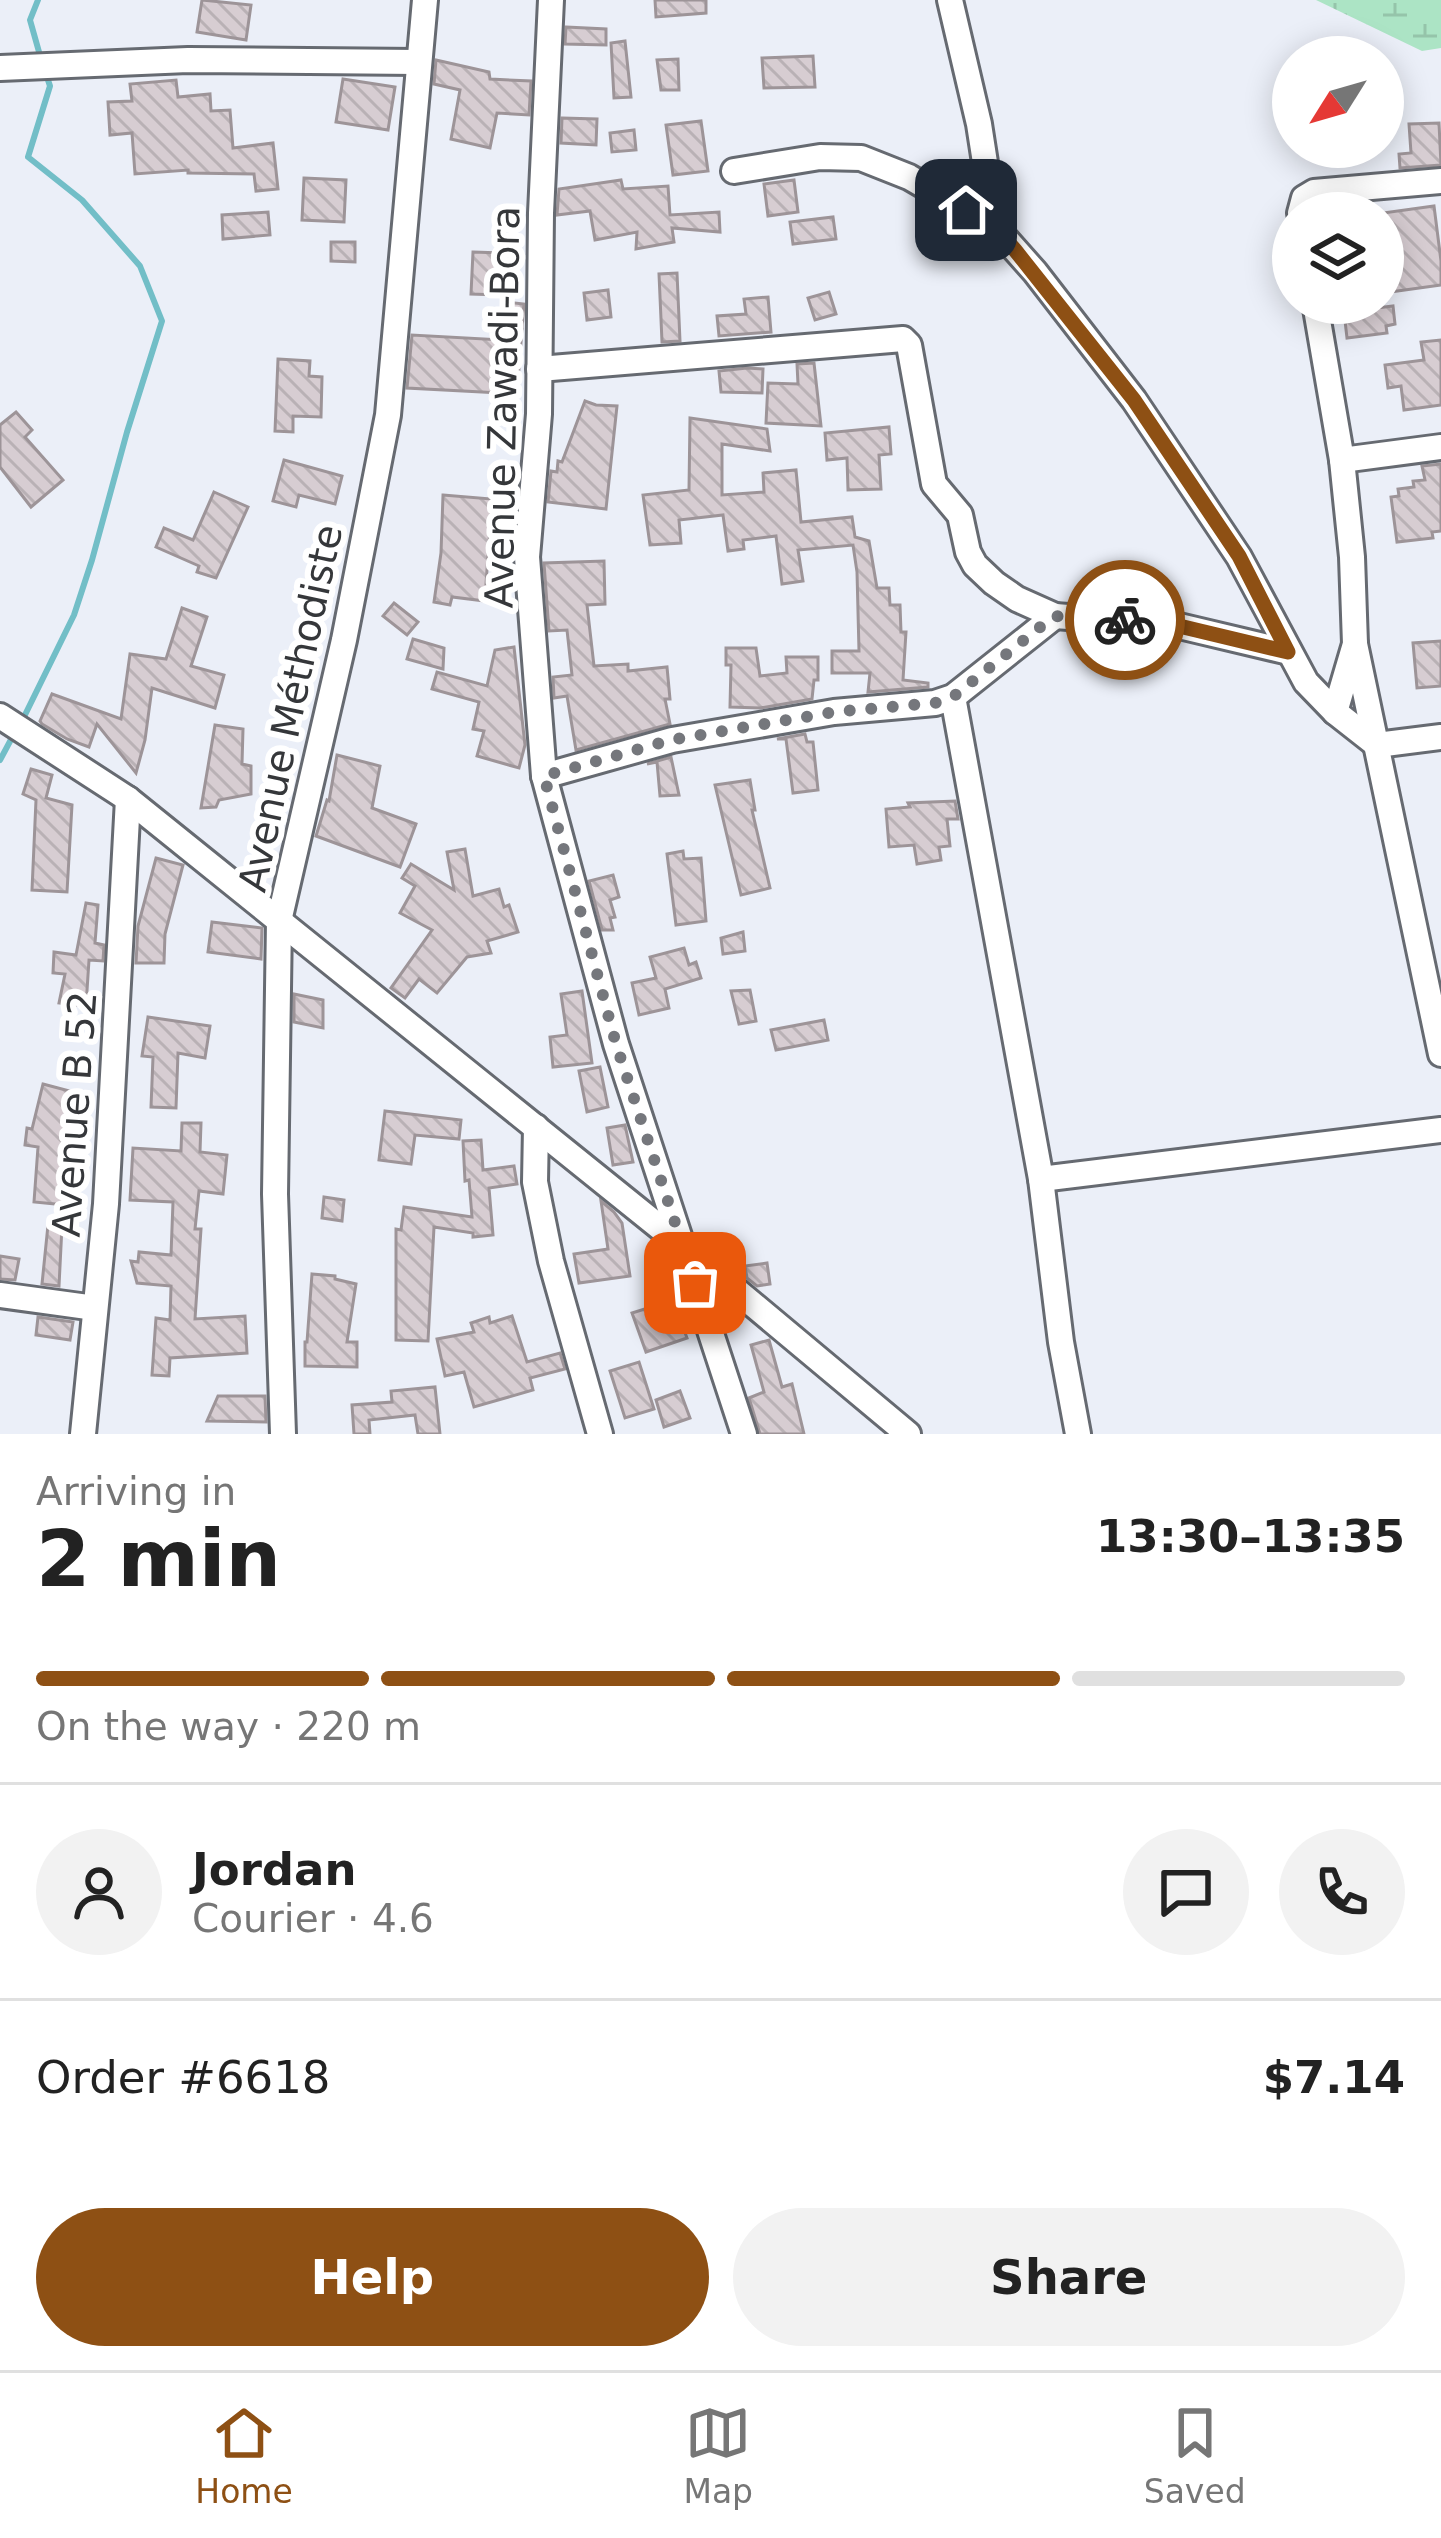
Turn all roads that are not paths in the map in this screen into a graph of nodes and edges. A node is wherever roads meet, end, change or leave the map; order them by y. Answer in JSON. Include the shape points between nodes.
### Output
{"nodes":[{"id":1,"x":425,"y":0,"type":"edge"},
{"id":2,"x":551,"y":0,"type":"edge"},
{"id":3,"x":950,"y":0,"type":"edge"},
{"id":4,"x":418,"y":62,"type":"junction"},
{"id":5,"x":0,"y":68,"type":"edge"},
{"id":6,"x":734,"y":171,"type":"dead end"},
{"id":7,"x":1441,"y":181,"type":"edge"},
{"id":8,"x":1314,"y":192,"type":"edge"},
{"id":9,"x":995,"y":227,"type":"junction"},
{"id":10,"x":1319,"y":324,"type":"edge"},
{"id":11,"x":539,"y":369,"type":"junction"},
{"id":12,"x":1441,"y":447,"type":"edge"},
{"id":13,"x":1342,"y":460,"type":"junction"},
{"id":14,"x":1054,"y":616,"type":"junction"},
{"id":15,"x":1355,"y":644,"type":"junction"},
{"id":16,"x":1288,"y":652,"type":"junction"},
{"id":17,"x":953,"y":697,"type":"junction"},
{"id":18,"x":1334,"y":712,"type":"junction"},
{"id":19,"x":0,"y":716,"type":"edge"},
{"id":20,"x":1441,"y":737,"type":"edge"},
{"id":21,"x":1377,"y":745,"type":"junction"},
{"id":22,"x":544,"y":776,"type":"junction"},
{"id":23,"x":128,"y":799,"type":"junction"},
{"id":24,"x":279,"y":921,"type":"junction"},
{"id":25,"x":1441,"y":1054,"type":"edge"},
{"id":26,"x":536,"y":1127,"type":"junction"},
{"id":27,"x":1441,"y":1130,"type":"edge"},
{"id":28,"x":1041,"y":1179,"type":"junction"},
{"id":29,"x":683,"y":1246,"type":"junction"},
{"id":30,"x":0,"y":1295,"type":"edge"},
{"id":31,"x":95,"y":1308,"type":"junction"},
{"id":32,"x":82,"y":1434,"type":"edge"},
{"id":33,"x":283,"y":1434,"type":"edge"},
{"id":34,"x":600,"y":1434,"type":"edge"},
{"id":35,"x":744,"y":1434,"type":"edge"},
{"id":36,"x":908,"y":1434,"type":"edge"},
{"id":37,"x":1078,"y":1434,"type":"edge"}],
"edges":[{"from":1,"to":4,"type":"street","name":"Avenue Méthodiste"},
{"from":2,"to":11,"type":"street","name":"Avenue Zawadi-Bora"},
{"from":3,"to":9,"type":"street"},
{"from":4,"to":5,"type":"street"},
{"from":4,"to":24,"type":"street","name":"Avenue Méthodiste","via":[[388,415]]},
{"from":6,"to":9,"type":"street","via":[[861,158]]},
{"from":7,"to":8,"type":"street"},
{"from":9,"to":16,"type":"street","via":[[1134,400],[1239,556]]},
{"from":10,"to":13,"type":"street"},
{"from":11,"to":14,"type":"street","via":[[903,339],[931,475],[960,515],[975,565]]},
{"from":11,"to":22,"type":"street","name":"Avenue Zawadi-Bora","via":[[527,557]]},
{"from":12,"to":13,"type":"street"},
{"from":13,"to":15,"type":"street"},
{"from":14,"to":16,"type":"street","via":[[1175,625]]},
{"from":14,"to":17,"type":"street"},
{"from":15,"to":18,"type":"street"},
{"from":15,"to":21,"type":"street"},
{"from":16,"to":18,"type":"street"},
{"from":17,"to":22,"type":"street","via":[[671,740]]},
{"from":17,"to":28,"type":"street"},
{"from":18,"to":21,"type":"street"},
{"from":19,"to":23,"type":"street"},
{"from":20,"to":21,"type":"street"},
{"from":21,"to":25,"type":"street"},
{"from":22,"to":29,"type":"street","name":"Avenue Zawadi-Bora","via":[[616,1044]]},
{"from":23,"to":24,"type":"street"},
{"from":23,"to":31,"type":"street","name":"Avenue B 52"},
{"from":24,"to":26,"type":"street"},
{"from":24,"to":33,"type":"street","name":"Avenue Méthodiste","via":[[275,1194]]},
{"from":26,"to":29,"type":"street"},
{"from":26,"to":34,"type":"street","via":[[535,1182],[547,1241]]},
{"from":27,"to":28,"type":"street"},
{"from":28,"to":37,"type":"street"},
{"from":29,"to":35,"type":"street","name":"Avenue Zawadi-Bora"},
{"from":29,"to":36,"type":"street"},
{"from":30,"to":31,"type":"street"},
{"from":31,"to":32,"type":"street","name":"Avenue B 52"}]}
